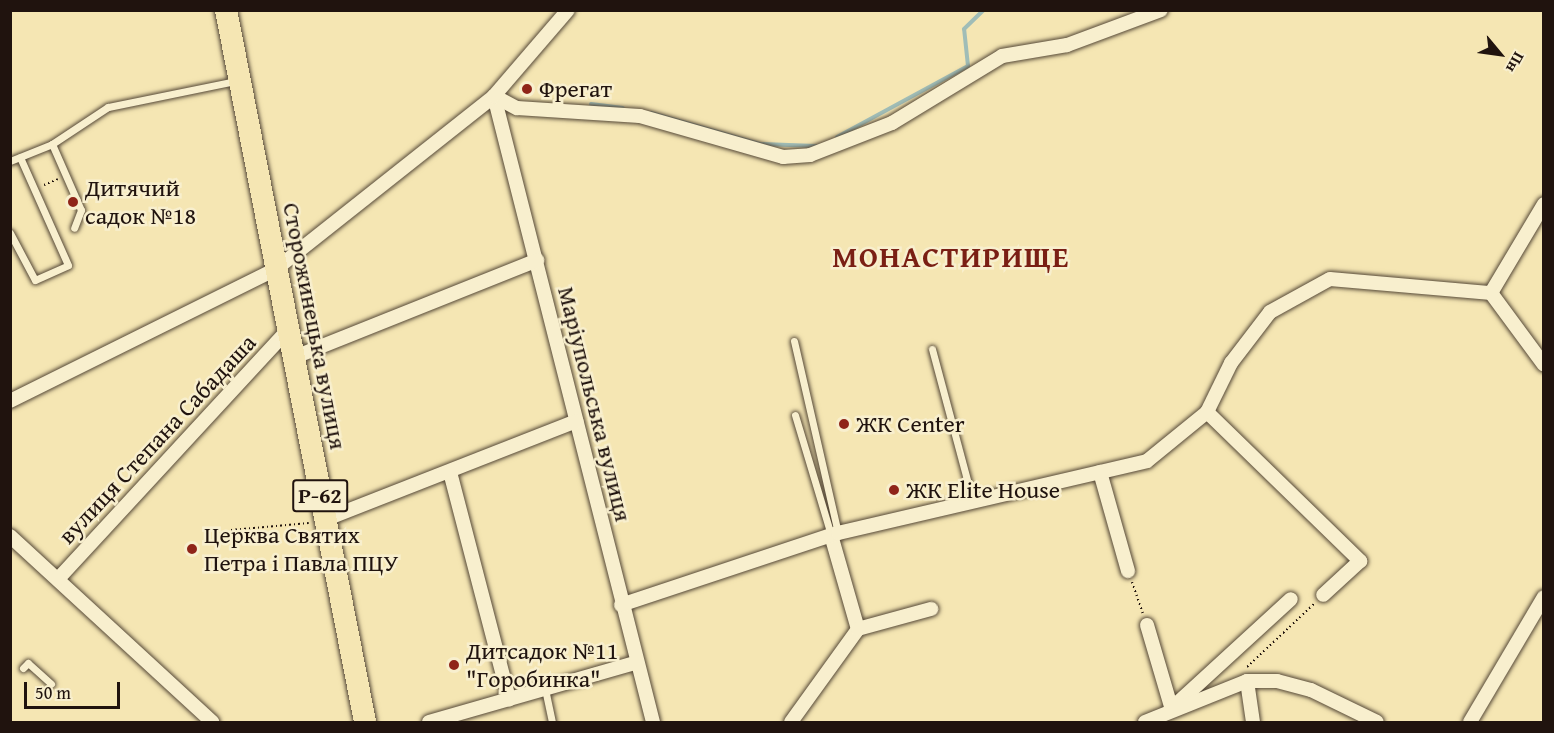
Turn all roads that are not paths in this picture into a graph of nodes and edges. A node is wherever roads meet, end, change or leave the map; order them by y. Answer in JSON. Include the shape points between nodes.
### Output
{"nodes":[{"id":1,"x":226,"y":10,"type":"edge"},
{"id":2,"x":568,"y":10,"type":"edge"},
{"id":3,"x":1161,"y":10,"type":"edge"},
{"id":4,"x":238,"y":80,"type":"junction"},
{"id":5,"x":495,"y":96,"type":"junction"},
{"id":6,"x":52,"y":144,"type":"junction"},
{"id":7,"x":20,"y":157,"type":"junction"},
{"id":8,"x":10,"y":161,"type":"edge"},
{"id":9,"x":1544,"y":204,"type":"edge"},
{"id":10,"x":74,"y":228,"type":"dead end"},
{"id":11,"x":10,"y":233,"type":"edge"},
{"id":12,"x":537,"y":260,"type":"junction"},
{"id":13,"x":276,"y":269,"type":"junction"},
{"id":14,"x":1491,"y":293,"type":"junction"},
{"id":15,"x":289,"y":329,"type":"junction"},
{"id":16,"x":794,"y":341,"type":"dead end"},
{"id":17,"x":932,"y":349,"type":"dead end"},
{"id":18,"x":295,"y":357,"type":"junction"},
{"id":19,"x":1544,"y":365,"type":"edge"},
{"id":20,"x":10,"y":401,"type":"edge"},
{"id":21,"x":1207,"y":412,"type":"junction"},
{"id":22,"x":795,"y":415,"type":"dead end"},
{"id":23,"x":576,"y":421,"type":"junction"},
{"id":24,"x":450,"y":472,"type":"junction"},
{"id":25,"x":1100,"y":472,"type":"junction"},
{"id":26,"x":972,"y":498,"type":"junction"},
{"id":27,"x":324,"y":520,"type":"junction"},
{"id":28,"x":834,"y":534,"type":"junction"},
{"id":29,"x":10,"y":536,"type":"edge"},
{"id":30,"x":1128,"y":571,"type":"road end"},
{"id":31,"x":58,"y":579,"type":"junction"},
{"id":32,"x":1323,"y":595,"type":"road end"},
{"id":33,"x":1544,"y":597,"type":"edge"},
{"id":34,"x":1291,"y":599,"type":"dead end"},
{"id":35,"x":621,"y":605,"type":"junction"},
{"id":36,"x":932,"y":609,"type":"dead end"},
{"id":37,"x":1147,"y":625,"type":"road end"},
{"id":38,"x":858,"y":629,"type":"junction"},
{"id":39,"x":635,"y":663,"type":"junction"},
{"id":40,"x":23,"y":668,"type":"dead end"},
{"id":41,"x":1247,"y":681,"type":"junction"},
{"id":42,"x":51,"y":684,"type":"dead end"},
{"id":43,"x":545,"y":689,"type":"junction"},
{"id":44,"x":509,"y":699,"type":"junction"},
{"id":45,"x":1172,"y":710,"type":"junction"},
{"id":46,"x":212,"y":723,"type":"edge"},
{"id":47,"x":365,"y":723,"type":"edge"},
{"id":48,"x":429,"y":723,"type":"edge"},
{"id":49,"x":552,"y":723,"type":"edge"},
{"id":50,"x":653,"y":723,"type":"edge"},
{"id":51,"x":791,"y":723,"type":"edge"},
{"id":52,"x":1145,"y":723,"type":"edge"},
{"id":53,"x":1253,"y":723,"type":"edge"},
{"id":54,"x":1377,"y":723,"type":"edge"},
{"id":55,"x":1470,"y":723,"type":"edge"}],
"edges":[{"from":1,"to":4,"type":"main road","name":"Сторожинецька вулиця","number":"Р-62"},
{"from":2,"to":5,"type":"street"},
{"from":3,"to":5,"type":"street","via":[[1077,42],[1002,56],[892,123],[810,155],[783,157],[640,116],[517,108]]},
{"from":4,"to":6,"type":"lane","via":[[108,106]]},
{"from":4,"to":13,"type":"main road","name":"Сторожинецька вулиця","number":"Р-62"},
{"from":5,"to":12,"type":"street","name":"Маріупольська вулиця"},
{"from":5,"to":13,"type":"street"},
{"from":6,"to":7,"type":"lane"},
{"from":6,"to":10,"type":"lane","via":[[81,210]]},
{"from":7,"to":8,"type":"lane"},
{"from":7,"to":11,"type":"lane","via":[[68,265],[35,280]]},
{"from":9,"to":14,"type":"street"},
{"from":12,"to":18,"type":"street"},
{"from":12,"to":23,"type":"street","name":"Маріупольська вулиця"},
{"from":13,"to":15,"type":"main road","name":"Сторожинецька вулиця","number":"Р-62"},
{"from":13,"to":20,"type":"street"},
{"from":14,"to":19,"type":"street"},
{"from":14,"to":21,"type":"street","via":[[1330,279],[1280,305],[1262,321],[1231,363]]},
{"from":15,"to":18,"type":"main road","name":"Сторожинецька вулиця","number":"Р-62"},
{"from":15,"to":31,"type":"street","name":"вулиця Степана Сабадаша"},
{"from":16,"to":28,"type":"lane"},
{"from":17,"to":26,"type":"lane"},
{"from":18,"to":27,"type":"main road","name":"Сторожинецька вулиця","number":"Р-62"},
{"from":21,"to":25,"type":"street","via":[[1159,455]]},
{"from":21,"to":32,"type":"street","via":[[1360,561]]},
{"from":22,"to":28,"type":"lane"},
{"from":23,"to":24,"type":"street"},
{"from":23,"to":35,"type":"street","name":"Маріупольська вулиця"},
{"from":24,"to":27,"type":"street"},
{"from":24,"to":44,"type":"street"},
{"from":25,"to":26,"type":"street"},
{"from":25,"to":30,"type":"street"},
{"from":26,"to":28,"type":"street"},
{"from":27,"to":47,"type":"main road","name":"Сторожинецька вулиця","number":"Р-62"},
{"from":28,"to":35,"type":"street"},
{"from":28,"to":38,"type":"street"},
{"from":29,"to":31,"type":"street"},
{"from":31,"to":46,"type":"street"},
{"from":33,"to":55,"type":"street"},
{"from":34,"to":45,"type":"street"},
{"from":35,"to":39,"type":"street","name":"Маріупольська вулиця"},
{"from":36,"to":38,"type":"street"},
{"from":37,"to":45,"type":"street"},
{"from":38,"to":51,"type":"street"},
{"from":39,"to":43,"type":"street"},
{"from":39,"to":50,"type":"street","name":"Маріупольська вулиця"},
{"from":40,"to":42,"type":"lane","via":[[28,663]]},
{"from":41,"to":45,"type":"street"},
{"from":41,"to":53,"type":"street"},
{"from":41,"to":54,"type":"street","via":[[1311,690]]},
{"from":43,"to":44,"type":"street"},
{"from":43,"to":49,"type":"lane"},
{"from":44,"to":48,"type":"street"},
{"from":45,"to":52,"type":"street"}]}
